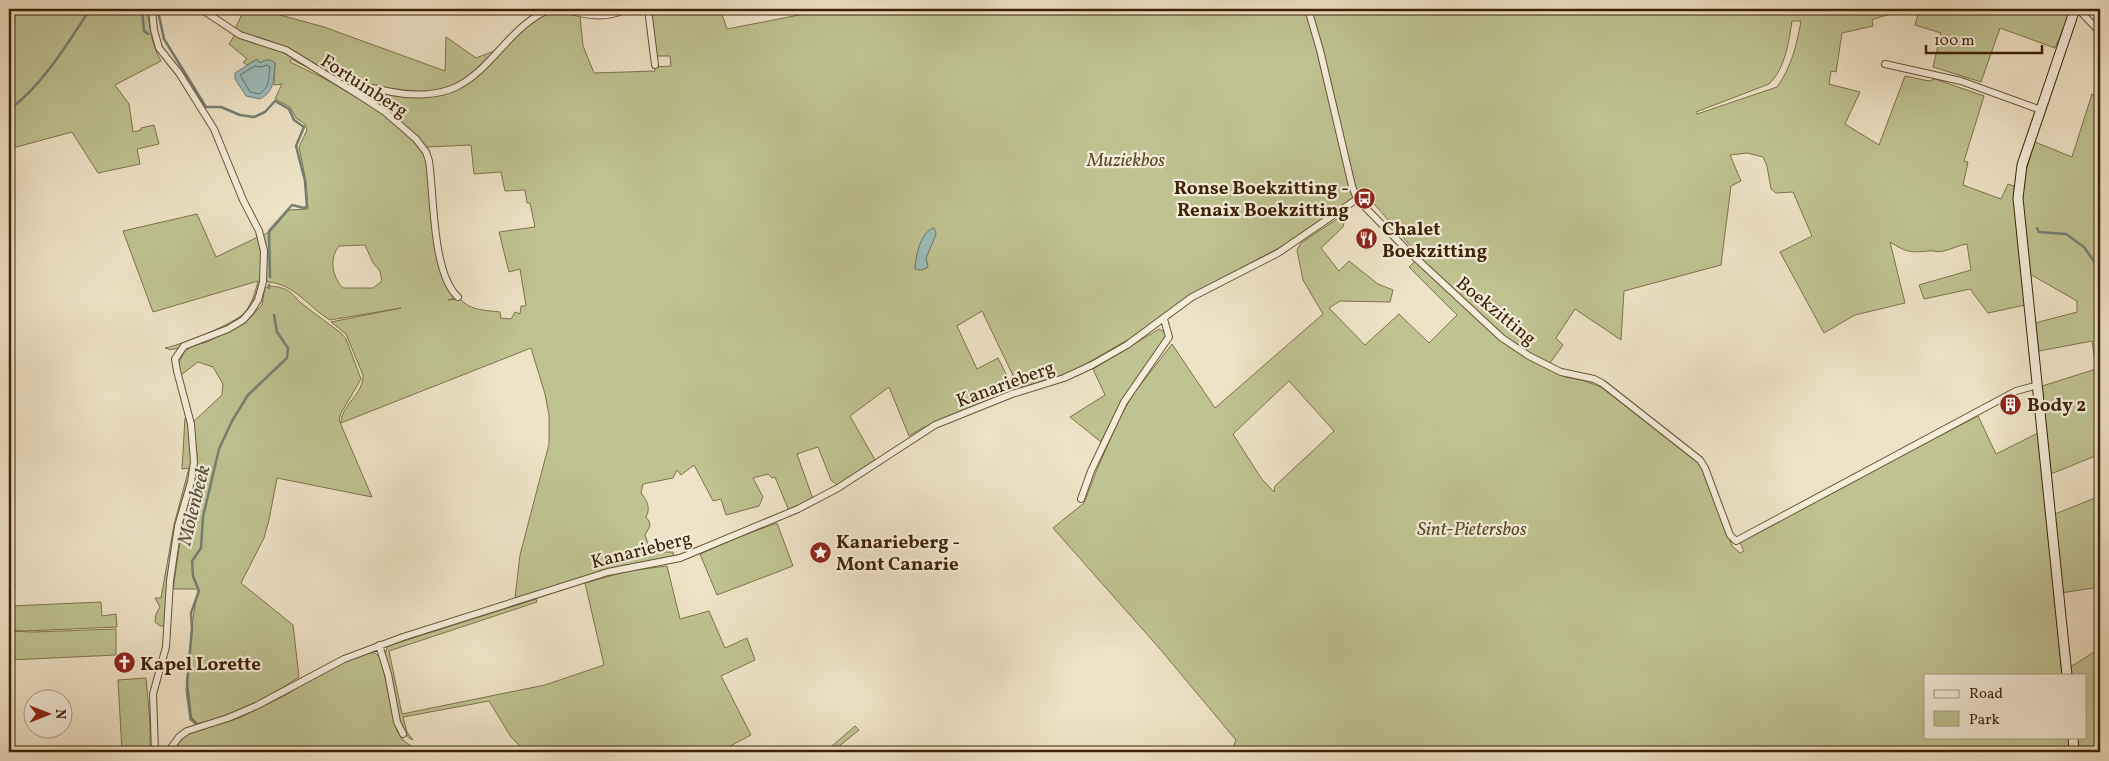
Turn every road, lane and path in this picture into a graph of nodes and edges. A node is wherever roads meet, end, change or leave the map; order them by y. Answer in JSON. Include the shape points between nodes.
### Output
{"nodes":[{"id":1,"x":152,"y":9,"type":"edge"},
{"id":2,"x":201,"y":9,"type":"edge"},
{"id":3,"x":551,"y":9,"type":"edge"},
{"id":4,"x":563,"y":9,"type":"edge"},
{"id":5,"x":626,"y":9,"type":"edge"},
{"id":6,"x":648,"y":9,"type":"edge"},
{"id":7,"x":1308,"y":9,"type":"edge"},
{"id":8,"x":2076,"y":9,"type":"edge"},
{"id":9,"x":2100,"y":32,"type":"edge"},
{"id":10,"x":1885,"y":64,"type":"dead end"},
{"id":11,"x":655,"y":65,"type":"dead end"},
{"id":12,"x":350,"y":89,"type":"junction"},
{"id":13,"x":2041,"y":110,"type":"junction"},
{"id":14,"x":1357,"y":199,"type":"junction"},
{"id":15,"x":458,"y":297,"type":"dead end"},
{"id":16,"x":1164,"y":319,"type":"junction"},
{"id":17,"x":2038,"y":385,"type":"junction"},
{"id":18,"x":1081,"y":499,"type":"dead end"},
{"id":19,"x":379,"y":645,"type":"junction"},
{"id":20,"x":2067,"y":674,"type":"edge"},
{"id":21,"x":403,"y":734,"type":"dead end"},
{"id":22,"x":2073,"y":738,"type":"edge"},
{"id":23,"x":155,"y":752,"type":"edge"},
{"id":24,"x":168,"y":752,"type":"edge"},
{"id":25,"x":2074,"y":752,"type":"edge"}],
"edges":[{"from":1,"to":23,"type":"street","via":[[159,48],[184,80],[214,129],[259,231],[264,251],[263,282],[251,311],[228,329],[184,346],[175,359],[191,424],[194,462],[178,526],[170,581],[166,647],[153,694]]},
{"from":2,"to":12,"type":"street","name":"Fortuinberg","via":[[240,35],[286,50]]},
{"from":3,"to":12,"type":"street","via":[[521,29],[492,58],[454,88],[415,94],[359,87]]},
{"from":4,"to":5,"type":"street","via":[[599,16]]},
{"from":6,"to":11,"type":"street"},
{"from":7,"to":14,"type":"street","name":"Boekzitting"},
{"from":8,"to":9,"type":"street"},
{"from":8,"to":13,"type":"main road"},
{"from":10,"to":13,"type":"street","via":[[1961,80]]},
{"from":12,"to":15,"type":"street","name":"Fortuinberg","via":[[398,122],[426,152],[441,262]]},
{"from":13,"to":17,"type":"main road","via":[[2021,171],[2018,198]]},
{"from":14,"to":16,"type":"street","via":[[1278,253],[1192,297]]},
{"from":14,"to":17,"type":"street","name":"Boekzitting","via":[[1443,285],[1502,338],[1561,372],[1602,383],[1700,460],[1730,535],[1736,541],[2016,391]]},
{"from":16,"to":18,"type":"street","via":[[1169,337],[1124,402]]},
{"from":16,"to":19,"type":"street","name":"Kanarieberg","via":[[1092,365],[935,425],[826,495],[690,555],[608,572]]},
{"from":17,"to":20,"type":"main road"},
{"from":19,"to":21,"type":"street","via":[[397,722]]},
{"from":19,"to":24,"type":"street","name":"Kanarieberg","via":[[333,663],[248,710],[187,731]]},
{"from":22,"to":25,"type":"main road"}]}
